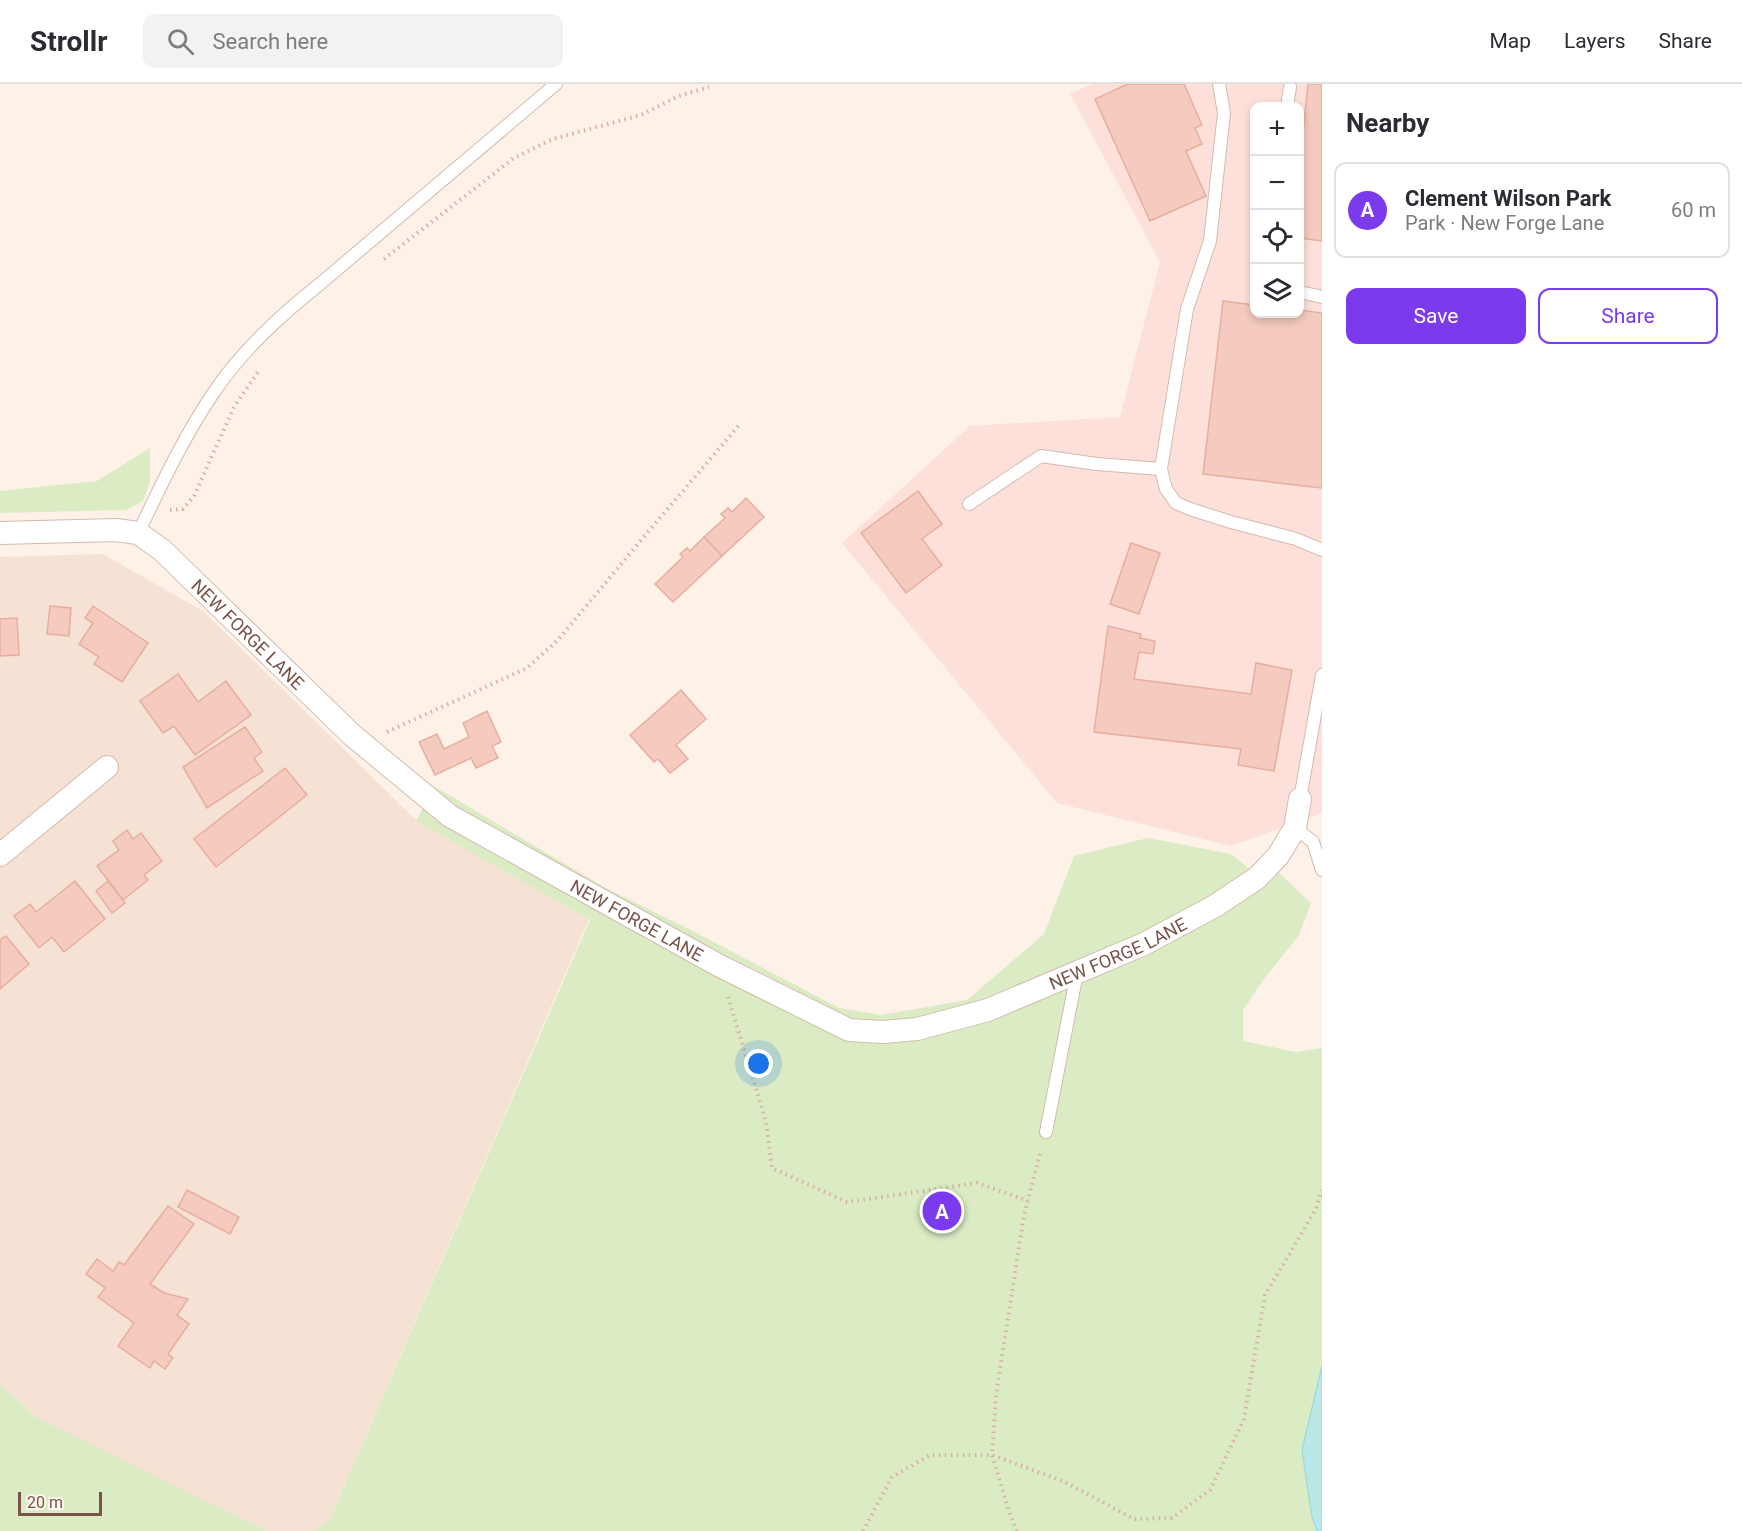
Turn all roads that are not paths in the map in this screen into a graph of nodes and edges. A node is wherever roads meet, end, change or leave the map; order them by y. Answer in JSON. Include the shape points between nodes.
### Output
{"nodes":[{"id":1,"x":556,"y":84,"type":"edge"},
{"id":2,"x":1219,"y":84,"type":"edge"},
{"id":3,"x":1290,"y":87,"type":"dead end"},
{"id":4,"x":1288,"y":102,"type":"edge"},
{"id":5,"x":1304,"y":293,"type":"edge"},
{"id":6,"x":1322,"y":297,"type":"edge"},
{"id":7,"x":1161,"y":469,"type":"junction"},
{"id":8,"x":969,"y":504,"type":"dead end"},
{"id":9,"x":0,"y":533,"type":"edge"},
{"id":10,"x":138,"y":533,"type":"junction"},
{"id":11,"x":1322,"y":550,"type":"edge"},
{"id":12,"x":1322,"y":675,"type":"edge"},
{"id":13,"x":107,"y":768,"type":"dead end"},
{"id":14,"x":1300,"y":800,"type":"joint"},
{"id":15,"x":1295,"y":828,"type":"junction"},
{"id":16,"x":0,"y":855,"type":"edge"},
{"id":17,"x":1322,"y":870,"type":"edge"},
{"id":18,"x":1077,"y":974,"type":"junction"},
{"id":19,"x":1046,"y":1132,"type":"road end"}],
"edges":[{"from":1,"to":10,"type":"lane","via":[[261,336],[213,393],[187,435]]},
{"from":2,"to":7,"type":"lane","via":[[1224,113],[1210,241],[1187,309]]},
{"from":3,"to":4,"type":"lane"},
{"from":5,"to":6,"type":"lane"},
{"from":7,"to":8,"type":"lane","via":[[1041,456]]},
{"from":7,"to":11,"type":"lane","via":[[1166,489],[1176,503]]},
{"from":9,"to":10,"type":"street"},
{"from":10,"to":18,"type":"street","name":"NEW FORGE LANE","via":[[162,550],[362,744],[450,816],[718,965],[849,1030],[917,1029],[988,1010]]},
{"from":12,"to":14,"type":"lane"},
{"from":13,"to":16,"type":"street"},
{"from":14,"to":15,"type":"street","name":"NEW FORGE LANE"},
{"from":15,"to":17,"type":"lane","via":[[1313,842]]},
{"from":15,"to":18,"type":"street","name":"NEW FORGE LANE","via":[[1278,856],[1257,878],[1144,944]]},
{"from":18,"to":19,"type":"lane"}]}
